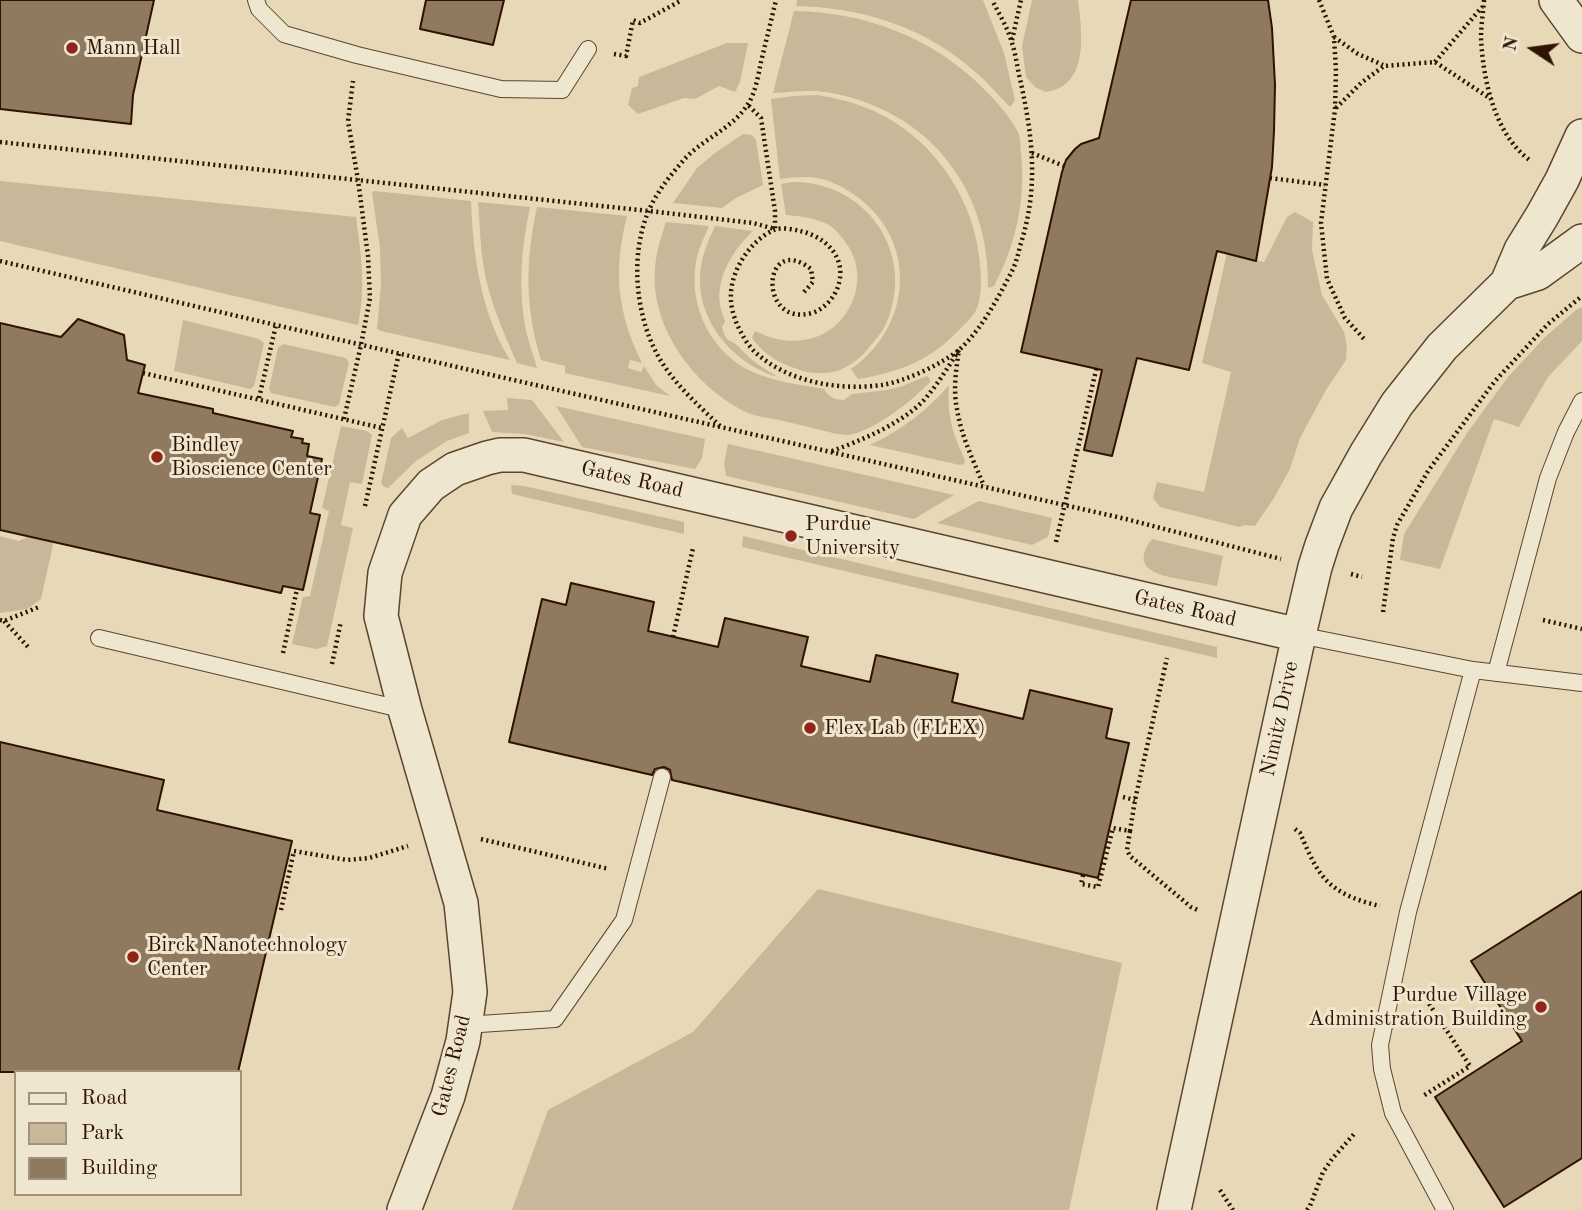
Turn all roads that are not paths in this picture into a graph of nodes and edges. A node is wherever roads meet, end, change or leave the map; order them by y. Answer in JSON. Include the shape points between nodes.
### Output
{"nodes":[{"id":1,"x":256,"y":0,"type":"edge"},
{"id":2,"x":1556,"y":0,"type":"edge"},
{"id":3,"x":1582,"y":36,"type":"edge"},
{"id":4,"x":588,"y":49,"type":"road end"},
{"id":5,"x":1582,"y":136,"type":"edge"},
{"id":6,"x":1582,"y":241,"type":"edge"},
{"id":7,"x":1507,"y":283,"type":"junction"},
{"id":8,"x":1582,"y":401,"type":"edge"},
{"id":9,"x":1299,"y":635,"type":"junction"},
{"id":10,"x":99,"y":638,"type":"dead end"},
{"id":11,"x":1473,"y":670,"type":"junction"},
{"id":12,"x":1496,"y":673,"type":"junction"},
{"id":13,"x":1582,"y":683,"type":"edge"},
{"id":14,"x":405,"y":710,"type":"junction"},
{"id":15,"x":662,"y":777,"type":"dead end"},
{"id":16,"x":465,"y":1026,"type":"junction"},
{"id":17,"x":404,"y":1210,"type":"edge"},
{"id":18,"x":1174,"y":1210,"type":"edge"},
{"id":19,"x":1445,"y":1210,"type":"edge"}],
"edges":[{"from":1,"to":4,"type":"lane","via":[[284,34],[501,89],[562,90]]},
{"from":2,"to":3,"type":"street"},
{"from":5,"to":7,"type":"street","name":"Nimitz Drive"},
{"from":6,"to":7,"type":"street","name":"Nimitz Drive","via":[[1538,273]]},
{"from":7,"to":9,"type":"street","name":"Nimitz Drive","via":[[1442,347],[1396,404],[1366,454],[1336,508],[1322,545]]},
{"from":8,"to":12,"type":"lane","via":[[1548,478]]},
{"from":9,"to":11,"type":"lane","name":"Gates Road"},
{"from":9,"to":14,"type":"street","name":"Gates Road","via":[[524,455],[500,455],[455,469],[431,485],[405,514],[385,573],[381,617]]},
{"from":9,"to":18,"type":"street","name":"Nimitz Drive"},
{"from":10,"to":14,"type":"lane"},
{"from":11,"to":12,"type":"lane","name":"Gates Road"},
{"from":11,"to":19,"type":"lane","via":[[1408,912],[1380,1045],[1393,1113]]},
{"from":12,"to":13,"type":"lane","name":"Gates Road"},
{"from":14,"to":16,"type":"street","name":"Gates Road","via":[[461,903],[470,992]]},
{"from":15,"to":16,"type":"lane","via":[[624,920],[555,1019]]},
{"from":16,"to":17,"type":"street","name":"Gates Road","via":[[448,1096]]}]}
